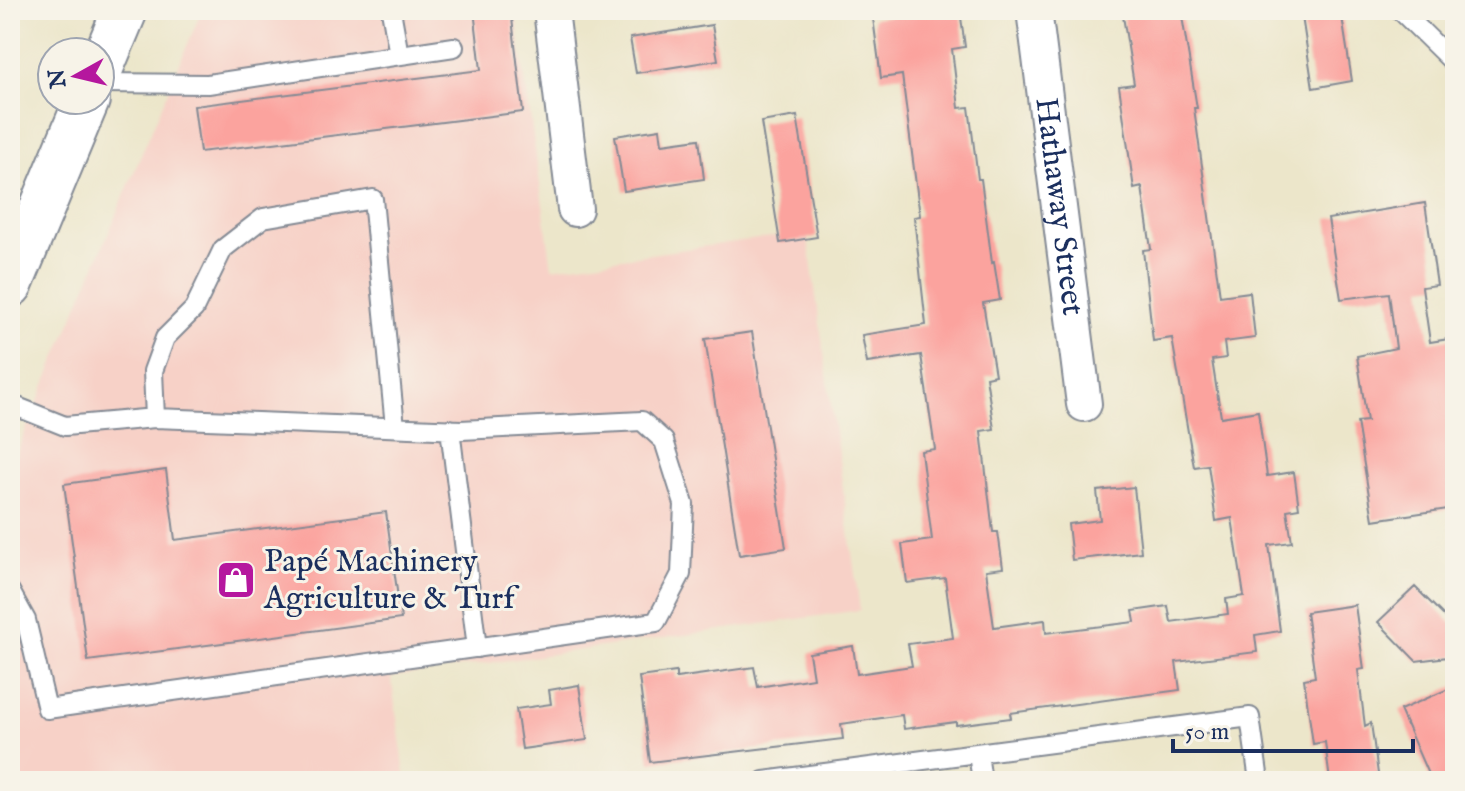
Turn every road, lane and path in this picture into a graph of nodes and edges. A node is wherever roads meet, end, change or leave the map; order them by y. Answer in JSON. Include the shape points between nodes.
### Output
{"nodes":[{"id":1,"x":125,"y":10,"type":"edge"},
{"id":2,"x":391,"y":10,"type":"edge"},
{"id":3,"x":551,"y":10,"type":"edge"},
{"id":4,"x":1034,"y":10,"type":"edge"},
{"id":5,"x":1400,"y":10,"type":"edge"},
{"id":6,"x":114,"y":36,"type":"edge"},
{"id":7,"x":454,"y":47,"type":"dead end"},
{"id":8,"x":399,"y":55,"type":"junction"},
{"id":9,"x":1455,"y":64,"type":"edge"},
{"id":10,"x":116,"y":83,"type":"edge"},
{"id":11,"x":80,"y":116,"type":"edge"},
{"id":12,"x":575,"y":209,"type":"dead end"},
{"id":13,"x":10,"y":285,"type":"edge"},
{"id":14,"x":10,"y":404,"type":"edge"},
{"id":15,"x":1084,"y":404,"type":"dead end"},
{"id":16,"x":155,"y":418,"type":"junction"},
{"id":17,"x":395,"y":427,"type":"junction"},
{"id":18,"x":450,"y":429,"type":"junction"},
{"id":19,"x":10,"y":591,"type":"edge"},
{"id":20,"x":477,"y":648,"type":"junction"},
{"id":21,"x":978,"y":754,"type":"junction"},
{"id":22,"x":764,"y":781,"type":"edge"},
{"id":23,"x":982,"y":781,"type":"edge"},
{"id":24,"x":1259,"y":781,"type":"edge"}],
"edges":[{"from":1,"to":6,"type":"main road"},
{"from":2,"to":8,"type":"lane"},
{"from":3,"to":12,"type":"street"},
{"from":4,"to":15,"type":"street","name":"Hathaway Street"},
{"from":5,"to":9,"type":"lane"},
{"from":7,"to":8,"type":"lane"},
{"from":8,"to":10,"type":"lane","via":[[208,84]]},
{"from":11,"to":13,"type":"main road"},
{"from":14,"to":16,"type":"lane","via":[[65,426]]},
{"from":16,"to":17,"type":"lane"},
{"from":16,"to":17,"type":"lane","via":[[153,371],[165,338],[194,309],[223,249],[263,218],[373,199]]},
{"from":17,"to":18,"type":"lane"},
{"from":18,"to":20,"type":"lane"},
{"from":18,"to":20,"type":"lane","via":[[642,421],[664,441],[684,504],[681,574],[656,622]]},
{"from":19,"to":20,"type":"lane","via":[[26,620],[47,709]]},
{"from":21,"to":22,"type":"lane"},
{"from":21,"to":23,"type":"lane"},
{"from":21,"to":24,"type":"lane","via":[[1250,717]]}]}
